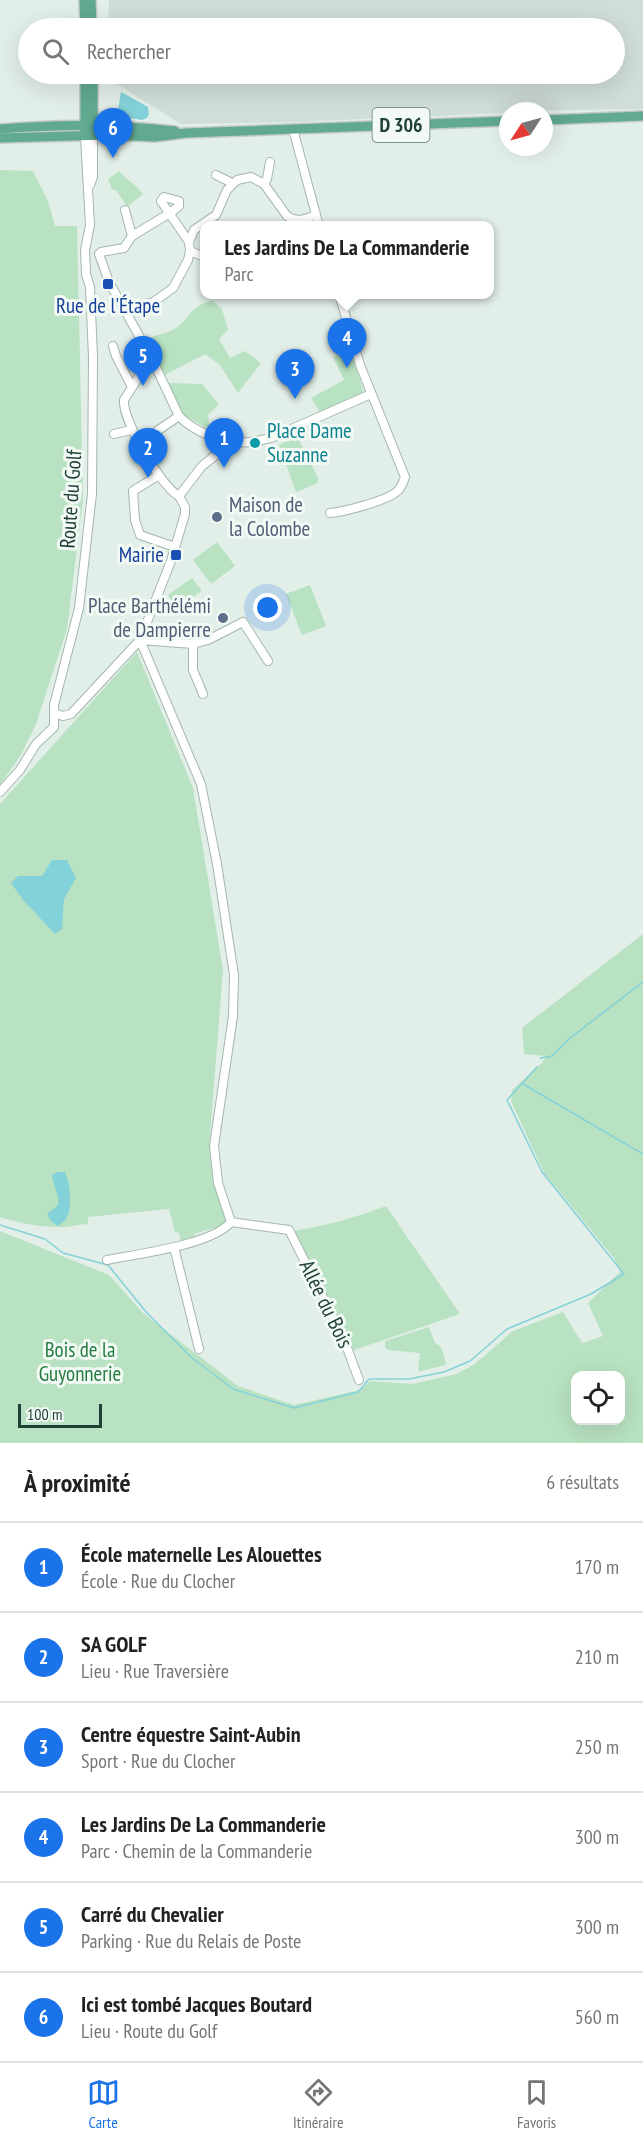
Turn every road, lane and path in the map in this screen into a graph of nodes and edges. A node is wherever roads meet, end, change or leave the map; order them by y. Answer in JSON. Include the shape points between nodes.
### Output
{"nodes":[{"id":1,"x":84,"y":0,"type":"edge"},
{"id":2,"x":91,"y":0,"type":"edge"},
{"id":3,"x":85,"y":18,"type":"edge"},
{"id":4,"x":92,"y":18,"type":"edge"},
{"id":5,"x":86,"y":84,"type":"edge"},
{"id":6,"x":92,"y":84,"type":"edge"},
{"id":7,"x":643,"y":116,"type":"edge"},
{"id":8,"x":553,"y":120,"type":"edge"},
{"id":9,"x":499,"y":121,"type":"edge"},
{"id":10,"x":90,"y":128,"type":"junction"},
{"id":11,"x":0,"y":129,"type":"edge"},
{"id":12,"x":293,"y":129,"type":"junction"},
{"id":13,"x":0,"y":138,"type":"edge"},
{"id":14,"x":270,"y":162,"type":"dead end"},
{"id":15,"x":216,"y":175,"type":"dead end"},
{"id":16,"x":232,"y":183,"type":"junction"},
{"id":17,"x":264,"y":184,"type":"junction"},
{"id":18,"x":125,"y":210,"type":"dead end"},
{"id":19,"x":316,"y":215,"type":"junction"},
{"id":20,"x":207,"y":221,"type":"edge"},
{"id":21,"x":289,"y":221,"type":"edge"},
{"id":22,"x":297,"y":221,"type":"edge"},
{"id":23,"x":318,"y":221,"type":"edge"},
{"id":24,"x":200,"y":226,"type":"edge"},
{"id":25,"x":132,"y":236,"type":"junction"},
{"id":26,"x":189,"y":242,"type":"junction"},
{"id":27,"x":190,"y":251,"type":"junction"},
{"id":28,"x":200,"y":255,"type":"edge"},
{"id":29,"x":86,"y":259,"type":"junction"},
{"id":30,"x":100,"y":261,"type":"junction"},
{"id":31,"x":341,"y":299,"type":"edge"},
{"id":32,"x":124,"y":309,"type":"junction"},
{"id":33,"x":113,"y":346,"type":"dead end"},
{"id":34,"x":152,"y":359,"type":"junction"},
{"id":35,"x":132,"y":387,"type":"junction"},
{"id":36,"x":371,"y":394,"type":"junction"},
{"id":37,"x":179,"y":416,"type":"junction"},
{"id":38,"x":131,"y":430,"type":"junction"},
{"id":39,"x":157,"y":431,"type":"dead end"},
{"id":40,"x":114,"y":434,"type":"dead end"},
{"id":41,"x":231,"y":442,"type":"junction"},
{"id":42,"x":159,"y":475,"type":"junction"},
{"id":43,"x":179,"y":496,"type":"junction"},
{"id":44,"x":330,"y":513,"type":"dead end"},
{"id":45,"x":175,"y":547,"type":"junction"},
{"id":46,"x":140,"y":640,"type":"junction"},
{"id":47,"x":193,"y":644,"type":"junction"},
{"id":48,"x":268,"y":662,"type":"dead end"},
{"id":49,"x":203,"y":694,"type":"dead end"},
{"id":50,"x":54,"y":713,"type":"junction"},
{"id":51,"x":0,"y":792,"type":"edge"},
{"id":52,"x":231,"y":1222,"type":"junction"},
{"id":53,"x":174,"y":1247,"type":"junction"},
{"id":54,"x":107,"y":1260,"type":"dead end"},
{"id":55,"x":199,"y":1349,"type":"dead end"},
{"id":56,"x":359,"y":1380,"type":"dead end"}],
"edges":[{"from":1,"to":3,"type":"main road"},
{"from":2,"to":4,"type":"main road"},
{"from":5,"to":10,"type":"main road"},
{"from":6,"to":10,"type":"main road"},
{"from":7,"to":8,"type":"main road"},
{"from":9,"to":12,"type":"main road","number":"D 306"},
{"from":10,"to":11,"type":"main road","number":"D 306"},
{"from":10,"to":12,"type":"main road","number":"D 306","via":[[186,133]]},
{"from":10,"to":13,"type":"main road","number":"D 306"},
{"from":10,"to":29,"type":"street","name":"Route du Golf","via":[[93,177],[89,187]]},
{"from":12,"to":19,"type":"street"},
{"from":14,"to":17,"type":"street"},
{"from":15,"to":16,"type":"street"},
{"from":16,"to":17,"type":"street","via":[[251,177]]},
{"from":16,"to":20,"type":"street","via":[[216,215]]},
{"from":17,"to":21,"type":"street"},
{"from":18,"to":25,"type":"street"},
{"from":19,"to":22,"type":"street"},
{"from":19,"to":23,"type":"street"},
{"from":24,"to":26,"type":"street"},
{"from":25,"to":26,"type":"street","via":[[171,213]]},
{"from":25,"to":30,"type":"street","via":[[124,248],[100,252]]},
{"from":26,"to":27,"type":"street"},
{"from":27,"to":28,"type":"street"},
{"from":27,"to":32,"type":"street","via":[[180,278],[169,292],[152,303]]},
{"from":29,"to":30,"type":"street"},
{"from":29,"to":50,"type":"street","name":"Route du Golf","via":[[93,331],[92,494],[79,608]]},
{"from":30,"to":32,"type":"street"},
{"from":31,"to":36,"type":"street"},
{"from":32,"to":34,"type":"street"},
{"from":33,"to":35,"type":"street"},
{"from":34,"to":35,"type":"street"},
{"from":34,"to":37,"type":"street"},
{"from":35,"to":38,"type":"street","via":[[124,404]]},
{"from":36,"to":41,"type":"street","via":[[270,438]]},
{"from":36,"to":44,"type":"street","via":[[405,477],[402,486],[394,494]]},
{"from":37,"to":39,"type":"street"},
{"from":37,"to":41,"type":"street","via":[[207,434]]},
{"from":38,"to":40,"type":"street"},
{"from":38,"to":42,"type":"street"},
{"from":41,"to":43,"type":"street","via":[[202,466]]},
{"from":42,"to":43,"type":"street"},
{"from":42,"to":45,"type":"street","via":[[133,491],[135,520],[140,535]]},
{"from":43,"to":45,"type":"street","via":[[185,514]]},
{"from":45,"to":46,"type":"street"},
{"from":46,"to":47,"type":"street"},
{"from":46,"to":50,"type":"street","via":[[71,714]]},
{"from":46,"to":52,"type":"street","via":[[201,784],[217,864],[234,975],[233,1016],[214,1146],[218,1183]]},
{"from":47,"to":48,"type":"street","via":[[243,622]]},
{"from":47,"to":49,"type":"street","via":[[194,670]]},
{"from":50,"to":51,"type":"street","name":"Route du Golf","via":[[54,727]]},
{"from":52,"to":53,"type":"street","via":[[223,1230]]},
{"from":52,"to":56,"type":"street","name":"Allée du Bois","via":[[289,1230],[343,1337]]},
{"from":53,"to":54,"type":"street"},
{"from":53,"to":55,"type":"street"}]}
